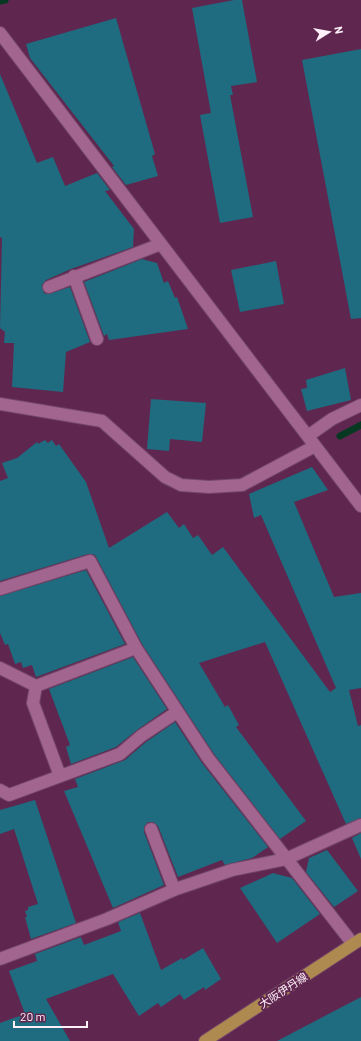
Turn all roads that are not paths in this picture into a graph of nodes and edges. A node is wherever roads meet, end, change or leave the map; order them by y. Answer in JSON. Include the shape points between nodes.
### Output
{"nodes":[{"id":1,"x":0,"y":33,"type":"edge"},
{"id":2,"x":161,"y":244,"type":"junction"},
{"id":3,"x":74,"y":276,"type":"junction"},
{"id":4,"x":49,"y":287,"type":"dead end"},
{"id":5,"x":97,"y":339,"type":"dead end"},
{"id":6,"x":0,"y":404,"type":"edge"},
{"id":7,"x":361,"y":405,"type":"edge"},
{"id":8,"x":308,"y":436,"type":"junction"},
{"id":9,"x":315,"y":446,"type":"junction"},
{"id":10,"x":361,"y":506,"type":"edge"},
{"id":11,"x":0,"y":589,"type":"edge"},
{"id":12,"x":136,"y":648,"type":"junction"},
{"id":13,"x":0,"y":668,"type":"edge"},
{"id":14,"x":36,"y":686,"type":"junction"},
{"id":15,"x":177,"y":712,"type":"junction"},
{"id":16,"x":60,"y":776,"type":"junction"},
{"id":17,"x":0,"y":790,"type":"edge"},
{"id":18,"x":361,"y":825,"type":"edge"},
{"id":19,"x":151,"y":829,"type":"dead end"},
{"id":20,"x":286,"y":859,"type":"junction"},
{"id":21,"x":174,"y":890,"type":"junction"},
{"id":22,"x":357,"y":941,"type":"edge"},
{"id":23,"x":0,"y":959,"type":"edge"},
{"id":24,"x":205,"y":1041,"type":"edge"}],
"edges":[{"from":1,"to":2,"type":"street"},
{"from":2,"to":3,"type":"street"},
{"from":2,"to":8,"type":"street"},
{"from":3,"to":4,"type":"street"},
{"from":3,"to":5,"type":"street"},
{"from":6,"to":9,"type":"street","via":[[102,421],[165,477],[181,485],[209,488],[242,486]]},
{"from":7,"to":8,"type":"street","via":[[332,419]]},
{"from":8,"to":9,"type":"street"},
{"from":9,"to":10,"type":"street"},
{"from":11,"to":12,"type":"street","via":[[90,562]]},
{"from":12,"to":14,"type":"street"},
{"from":12,"to":15,"type":"street"},
{"from":13,"to":14,"type":"street"},
{"from":14,"to":16,"type":"street","via":[[33,703]]},
{"from":15,"to":16,"type":"street","via":[[141,736],[120,754]]},
{"from":15,"to":20,"type":"street","via":[[208,758]]},
{"from":16,"to":17,"type":"street","via":[[9,795]]},
{"from":18,"to":20,"type":"street"},
{"from":19,"to":21,"type":"street"},
{"from":20,"to":21,"type":"street","via":[[232,870]]},
{"from":20,"to":22,"type":"street"},
{"from":21,"to":23,"type":"street","via":[[107,919]]},
{"from":22,"to":24,"type":"main road","name":"大阪伊丹線"}]}
